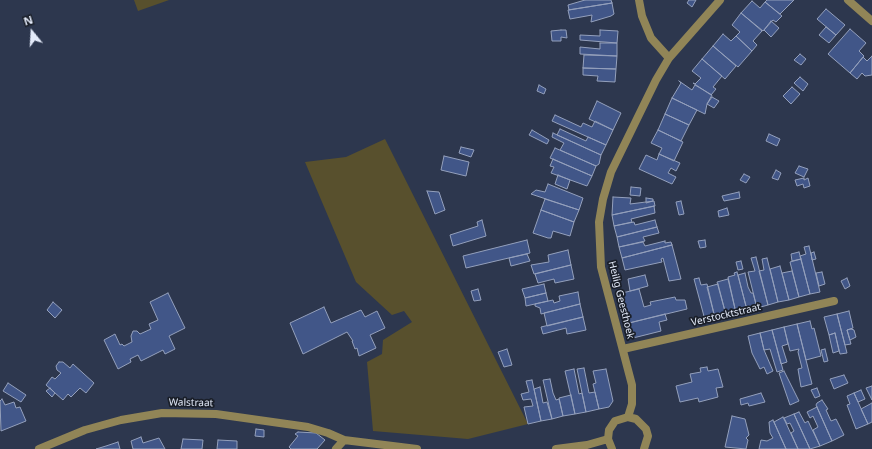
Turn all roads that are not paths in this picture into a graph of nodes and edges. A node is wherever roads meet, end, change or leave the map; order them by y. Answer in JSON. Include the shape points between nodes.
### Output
{"nodes":[{"id":1,"x":639,"y":0,"type":"edge"},
{"id":2,"x":720,"y":0,"type":"edge"},
{"id":3,"x":848,"y":0,"type":"edge"},
{"id":4,"x":872,"y":21,"type":"edge"},
{"id":5,"x":670,"y":58,"type":"junction"},
{"id":6,"x":834,"y":301,"type":"dead end"},
{"id":7,"x":623,"y":349,"type":"junction"},
{"id":8,"x":628,"y":417,"type":"junction"},
{"id":9,"x":608,"y":439,"type":"junction"},
{"id":10,"x":344,"y":440,"type":"junction"},
{"id":11,"x":648,"y":448,"type":"edge"},
{"id":12,"x":39,"y":449,"type":"edge"},
{"id":13,"x":336,"y":449,"type":"edge"},
{"id":14,"x":417,"y":449,"type":"edge"},
{"id":15,"x":556,"y":449,"type":"edge"},
{"id":16,"x":612,"y":449,"type":"edge"}],
"edges":[{"from":1,"to":5,"type":"street","via":[[651,38]]},
{"from":2,"to":5,"type":"street","name":"Heilig Geesthoek"},
{"from":3,"to":4,"type":"street"},
{"from":5,"to":7,"type":"street","name":"Heilig Geesthoek","via":[[656,80],[611,172],[603,199],[600,222],[601,267]]},
{"from":6,"to":7,"type":"street","name":"Verstocktstraat"},
{"from":7,"to":8,"type":"street","name":"Heilig Geesthoek","via":[[632,385],[632,404]]},
{"from":8,"to":9,"type":"street","via":[[621,418],[612,425]]},
{"from":8,"to":11,"type":"street","via":[[643,424],[648,436]]},
{"from":9,"to":15,"type":"street"},
{"from":9,"to":16,"type":"street"},
{"from":10,"to":12,"type":"street","name":"Walstraat","via":[[308,427],[216,414],[162,413],[121,420],[85,430]]},
{"from":10,"to":13,"type":"street"},
{"from":10,"to":14,"type":"street"}]}
